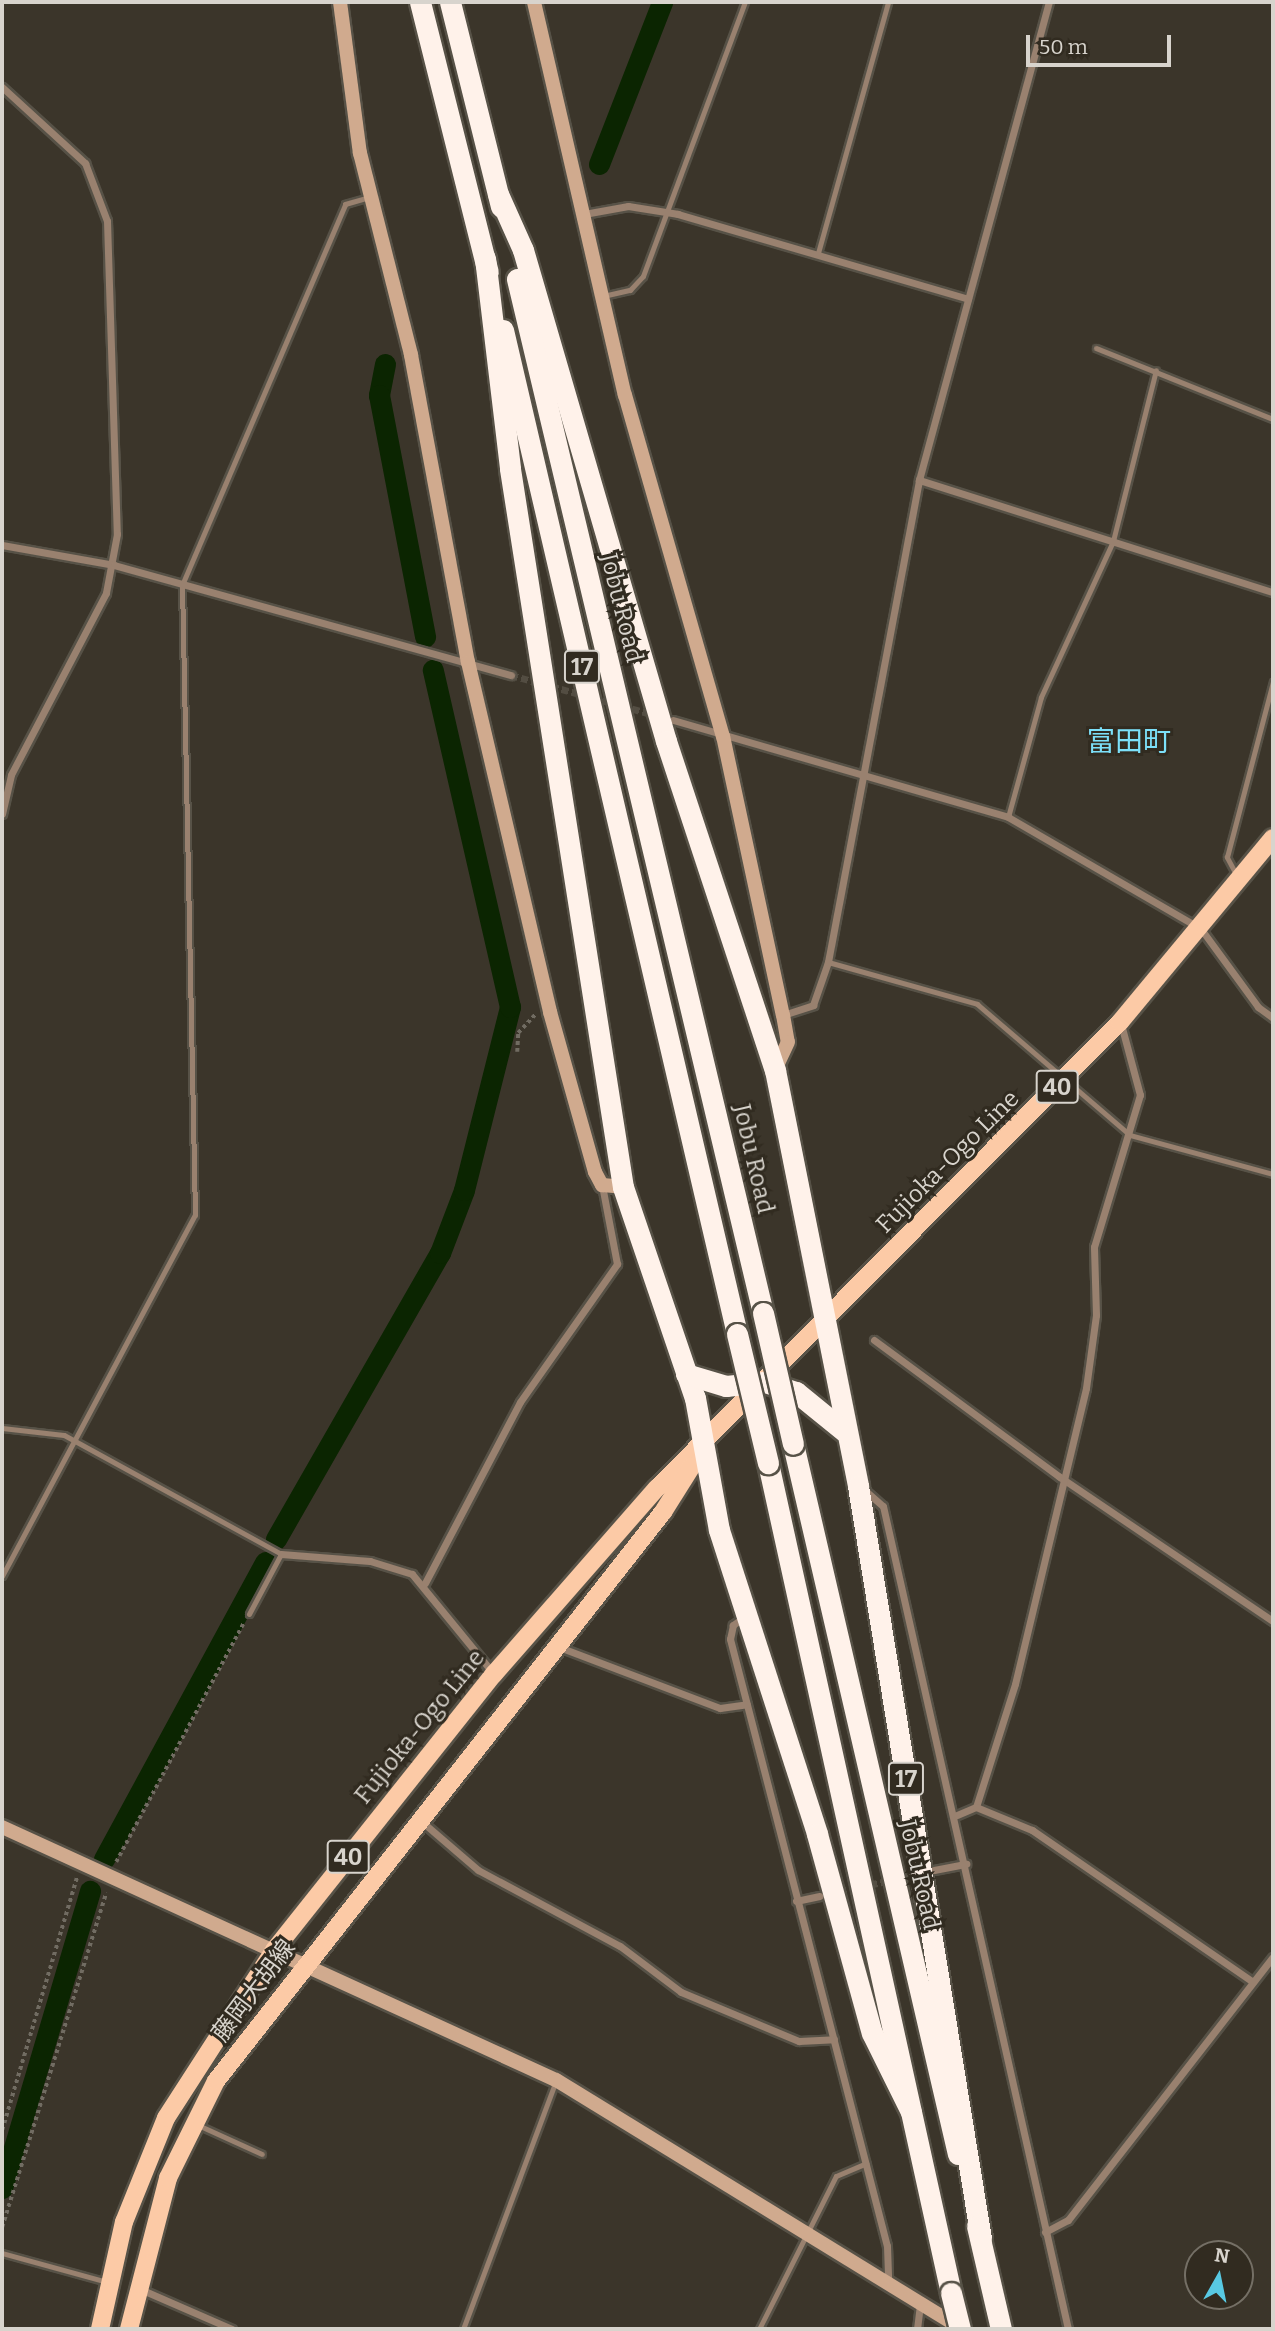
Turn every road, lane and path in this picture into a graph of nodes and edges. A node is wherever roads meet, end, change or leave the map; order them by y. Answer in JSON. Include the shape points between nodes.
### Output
{"nodes":[{"id":1,"x":340,"y":2,"type":"edge"},
{"id":2,"x":420,"y":2,"type":"edge"},
{"id":3,"x":450,"y":2,"type":"edge"},
{"id":4,"x":534,"y":2,"type":"edge"},
{"id":5,"x":745,"y":2,"type":"edge"},
{"id":6,"x":888,"y":2,"type":"edge"},
{"id":7,"x":1049,"y":2,"type":"edge"},
{"id":8,"x":2,"y":87,"type":"edge"},
{"id":9,"x":498,"y":194,"type":"junction"},
{"id":10,"x":373,"y":196,"type":"junction"},
{"id":11,"x":664,"y":211,"type":"junction"},
{"id":12,"x":584,"y":214,"type":"junction"},
{"id":13,"x":818,"y":253,"type":"junction"},
{"id":14,"x":485,"y":258,"type":"junction"},
{"id":15,"x":603,"y":296,"type":"junction"},
{"id":16,"x":968,"y":299,"type":"junction"},
{"id":17,"x":1096,"y":348,"type":"dead end"},
{"id":18,"x":1156,"y":370,"type":"junction"},
{"id":19,"x":1273,"y":419,"type":"edge"},
{"id":20,"x":919,"y":480,"type":"junction"},
{"id":21,"x":1113,"y":541,"type":"junction"},
{"id":22,"x":2,"y":545,"type":"edge"},
{"id":23,"x":114,"y":565,"type":"junction"},
{"id":24,"x":182,"y":585,"type":"junction"},
{"id":25,"x":1273,"y":592,"type":"edge"},
{"id":26,"x":468,"y":662,"type":"junction"},
{"id":27,"x":511,"y":675,"type":"tunnel mouth"},
{"id":28,"x":1273,"y":682,"type":"edge"},
{"id":29,"x":673,"y":720,"type":"dead end"},
{"id":30,"x":723,"y":736,"type":"junction"},
{"id":31,"x":863,"y":773,"type":"junction"},
{"id":32,"x":2,"y":814,"type":"edge"},
{"id":33,"x":1008,"y":817,"type":"junction"},
{"id":34,"x":1273,"y":838,"type":"edge"},
{"id":35,"x":1240,"y":880,"type":"junction"},
{"id":36,"x":1201,"y":929,"type":"junction"},
{"id":37,"x":828,"y":962,"type":"junction"},
{"id":38,"x":550,"y":1012,"type":"junction"},
{"id":39,"x":783,"y":1015,"type":"junction"},
{"id":40,"x":1273,"y":1018,"type":"edge"},
{"id":41,"x":1120,"y":1022,"type":"junction"},
{"id":42,"x":517,"y":1052,"type":"dead end"},
{"id":43,"x":775,"y":1070,"type":"junction"},
{"id":44,"x":1062,"y":1082,"type":"junction"},
{"id":45,"x":1130,"y":1135,"type":"junction"},
{"id":46,"x":1273,"y":1174,"type":"edge"},
{"id":47,"x":612,"y":1186,"type":"junction"},
{"id":48,"x":824,"y":1320,"type":"junction"},
{"id":49,"x":874,"y":1339,"type":"dead end"},
{"id":50,"x":686,"y":1374,"type":"junction"},
{"id":51,"x":765,"y":1382,"type":"junction"},
{"id":52,"x":2,"y":1427,"type":"edge"},
{"id":53,"x":845,"y":1431,"type":"junction"},
{"id":54,"x":76,"y":1441,"type":"junction"},
{"id":55,"x":702,"y":1450,"type":"junction"},
{"id":56,"x":1060,"y":1477,"type":"junction"},
{"id":57,"x":858,"y":1486,"type":"junction"},
{"id":58,"x":281,"y":1554,"type":"junction"},
{"id":59,"x":2,"y":1576,"type":"edge"},
{"id":60,"x":425,"y":1583,"type":"junction"},
{"id":61,"x":249,"y":1614,"type":"joint"},
{"id":62,"x":748,"y":1615,"type":"junction"},
{"id":63,"x":1273,"y":1621,"type":"edge"},
{"id":64,"x":555,"y":1644,"type":"junction"},
{"id":65,"x":494,"y":1674,"type":"junction"},
{"id":66,"x":747,"y":1704,"type":"junction"},
{"id":67,"x":976,"y":1807,"type":"junction"},
{"id":68,"x":957,"y":1815,"type":"junction"},
{"id":69,"x":418,"y":1818,"type":"junction"},
{"id":70,"x":2,"y":1827,"type":"edge"},
{"id":71,"x":84,"y":1864,"type":"junction"},
{"id":72,"x":966,"y":1864,"type":"junction"},
{"id":73,"x":934,"y":1870,"type":"dead end"},
{"id":74,"x":111,"y":1875,"type":"junction"},
{"id":75,"x":819,"y":1896,"type":"tunnel mouth"},
{"id":76,"x":796,"y":1901,"type":"junction"},
{"id":77,"x":275,"y":1949,"type":"junction"},
{"id":78,"x":1273,"y":1957,"type":"edge"},
{"id":79,"x":306,"y":1962,"type":"junction"},
{"id":80,"x":1253,"y":1982,"type":"junction"},
{"id":81,"x":834,"y":2039,"type":"junction"},
{"id":82,"x":556,"y":2080,"type":"junction"},
{"id":83,"x":911,"y":2112,"type":"junction"},
{"id":84,"x":194,"y":2123,"type":"junction"},
{"id":85,"x":2,"y":2130,"type":"edge"},
{"id":86,"x":262,"y":2154,"type":"dead end"},
{"id":87,"x":866,"y":2163,"type":"junction"},
{"id":88,"x":2,"y":2227,"type":"edge"},
{"id":89,"x":1045,"y":2232,"type":"junction"},
{"id":90,"x":805,"y":2233,"type":"junction"},
{"id":91,"x":981,"y":2239,"type":"junction"},
{"id":92,"x":2,"y":2253,"type":"edge"},
{"id":93,"x":888,"y":2281,"type":"junction"},
{"id":94,"x":107,"y":2282,"type":"junction"},
{"id":95,"x":136,"y":2288,"type":"junction"},
{"id":96,"x":920,"y":2303,"type":"junction"},
{"id":97,"x":1000,"y":2326,"type":"edge"},
{"id":98,"x":100,"y":2329,"type":"edge"},
{"id":99,"x":129,"y":2329,"type":"edge"},
{"id":100,"x":232,"y":2329,"type":"edge"},
{"id":101,"x":463,"y":2329,"type":"edge"},
{"id":102,"x":760,"y":2329,"type":"edge"},
{"id":103,"x":917,"y":2329,"type":"edge"},
{"id":104,"x":962,"y":2329,"type":"edge"},
{"id":105,"x":1068,"y":2329,"type":"edge"}],
"edges":[{"from":1,"to":10,"type":"street"},
{"from":2,"to":14,"type":"highway","name":"Jobu Road","number":"17"},
{"from":3,"to":9,"type":"highway","name":"Jobu Road","number":"17"},
{"from":4,"to":12,"type":"street"},
{"from":5,"to":11,"type":"lane"},
{"from":6,"to":13,"type":"lane"},
{"from":7,"to":16,"type":"street"},
{"from":8,"to":23,"type":"street","via":[[85,163],[107,222]]},
{"from":9,"to":43,"type":"highway","number":"17","via":[[523,250],[666,741]]},
{"from":9,"to":91,"type":"highway","name":"Jobu Road","number":"17","bridge":true},
{"from":10,"to":24,"type":"lane","via":[[345,204]]},
{"from":10,"to":26,"type":"street","via":[[411,355]]},
{"from":11,"to":12,"type":"street","via":[[628,206]]},
{"from":11,"to":13,"type":"street"},
{"from":11,"to":15,"type":"lane","via":[[643,276],[630,290]]},
{"from":12,"to":15,"type":"street"},
{"from":13,"to":16,"type":"street"},
{"from":14,"to":47,"type":"highway","number":"17","via":[[508,456]]},
{"from":14,"to":83,"type":"highway","name":"Jobu Road","number":"17","bridge":true,"via":[[768,1463]]},
{"from":15,"to":30,"type":"street","via":[[643,463]]},
{"from":16,"to":20,"type":"street"},
{"from":17,"to":18,"type":"lane"},
{"from":18,"to":19,"type":"lane"},
{"from":18,"to":21,"type":"lane"},
{"from":20,"to":21,"type":"street"},
{"from":20,"to":31,"type":"street"},
{"from":21,"to":25,"type":"street"},
{"from":21,"to":33,"type":"lane","via":[[1041,697]]},
{"from":22,"to":23,"type":"street"},
{"from":23,"to":24,"type":"street"},
{"from":23,"to":32,"type":"street","via":[[11,775]]},
{"from":24,"to":26,"type":"street"},
{"from":24,"to":54,"type":"lane","via":[[197,1197],[188,1236]]},
{"from":26,"to":27,"type":"street"},
{"from":26,"to":38,"type":"street"},
{"from":28,"to":35,"type":"lane","via":[[1227,857]]},
{"from":29,"to":30,"type":"street"},
{"from":30,"to":31,"type":"street"},
{"from":30,"to":39,"type":"street"},
{"from":31,"to":33,"type":"street"},
{"from":31,"to":37,"type":"street"},
{"from":33,"to":36,"type":"street"},
{"from":34,"to":35,"type":"main road","name":"Fujioka-Ogo Line","number":"40"},
{"from":35,"to":36,"type":"main road","name":"Fujioka-Ogo Line","number":"40"},
{"from":36,"to":40,"type":"street","via":[[1258,1007]]},
{"from":36,"to":41,"type":"main road","name":"Fujioka-Ogo Line","number":"40"},
{"from":37,"to":39,"type":"street","via":[[813,1005]]},
{"from":37,"to":44,"type":"lane","via":[[977,1004]]},
{"from":38,"to":42,"type":"path","via":[[524,1022]]},
{"from":38,"to":47,"type":"street"},
{"from":39,"to":43,"type":"street","via":[[788,1042]]},
{"from":41,"to":44,"type":"main road","name":"Fujioka-Ogo Line","number":"40"},
{"from":41,"to":45,"type":"street","via":[[1140,1095]]},
{"from":43,"to":48,"type":"highway","number":"17"},
{"from":44,"to":45,"type":"lane"},
{"from":44,"to":48,"type":"main road","name":"Fujioka-Ogo Line","number":"40"},
{"from":45,"to":46,"type":"lane"},
{"from":45,"to":56,"type":"street","via":[[1094,1247],[1096,1315],[1086,1388]]},
{"from":47,"to":50,"type":"highway","number":"17"},
{"from":47,"to":60,"type":"street","via":[[617,1264],[520,1402]]},
{"from":48,"to":51,"type":"main road","name":"Fujioka-Ogo Line","number":"40"},
{"from":48,"to":53,"type":"highway","number":"17"},
{"from":49,"to":56,"type":"street"},
{"from":50,"to":51,"type":"highway","via":[[726,1386]]},
{"from":50,"to":55,"type":"highway","number":"17"},
{"from":51,"to":53,"type":"highway","via":[[805,1397]]},
{"from":51,"to":55,"type":"main road","name":"Fujioka-Ogo Line","number":"40"},
{"from":52,"to":54,"type":"lane"},
{"from":53,"to":57,"type":"highway","number":"17"},
{"from":54,"to":58,"type":"lane"},
{"from":54,"to":59,"type":"lane"},
{"from":55,"to":62,"type":"highway","number":"17","via":[[719,1530]]},
{"from":55,"to":64,"type":"main road","name":"Fujioka-Ogo Line","number":"40","via":[[663,1512]]},
{"from":55,"to":65,"type":"main road","name":"Fujioka-Ogo Line","number":"40","via":[[657,1488]]},
{"from":56,"to":63,"type":"street"},
{"from":56,"to":67,"type":"street","via":[[1015,1684]]},
{"from":57,"to":68,"type":"street","via":[[883,1506]]},
{"from":57,"to":91,"type":"highway","number":"17"},
{"from":58,"to":60,"type":"street","via":[[388,1564]]},
{"from":58,"to":61,"type":"lane"},
{"from":60,"to":65,"type":"street"},
{"from":61,"to":74,"type":"path"},
{"from":62,"to":66,"type":"street","via":[[733,1625],[730,1639]]},
{"from":62,"to":83,"type":"highway","number":"17","via":[[872,2033]]},
{"from":64,"to":66,"type":"street","via":[[720,1708]]},
{"from":64,"to":69,"type":"main road","name":"藤岡大胡線","number":"40"},
{"from":65,"to":77,"type":"main road","name":"Fujioka-Ogo Line","number":"40"},
{"from":66,"to":76,"type":"street"},
{"from":67,"to":68,"type":"street"},
{"from":67,"to":80,"type":"street","via":[[1086,1861]]},
{"from":68,"to":72,"type":"street"},
{"from":69,"to":79,"type":"main road","name":"藤岡大胡線","number":"40"},
{"from":69,"to":81,"type":"street","via":[[478,1870],[620,1947],[681,1992],[799,2041]]},
{"from":70,"to":71,"type":"street"},
{"from":71,"to":74,"type":"street"},
{"from":71,"to":85,"type":"path"},
{"from":72,"to":73,"type":"street"},
{"from":72,"to":89,"type":"street"},
{"from":74,"to":77,"type":"street"},
{"from":74,"to":88,"type":"path"},
{"from":75,"to":76,"type":"street"},
{"from":76,"to":81,"type":"street"},
{"from":77,"to":79,"type":"street"},
{"from":77,"to":94,"type":"main road","name":"Fujioka-Ogo Line","number":"40","via":[[166,2118]]},
{"from":78,"to":80,"type":"street"},
{"from":79,"to":82,"type":"street"},
{"from":79,"to":84,"type":"main road","name":"藤岡大胡線","number":"40","via":[[216,2081]]},
{"from":80,"to":89,"type":"street","via":[[1068,2220]]},
{"from":81,"to":87,"type":"street"},
{"from":82,"to":90,"type":"street"},
{"from":82,"to":101,"type":"lane"},
{"from":83,"to":104,"type":"highway","name":"Jobu Road","number":"17","bridge":true},
{"from":84,"to":86,"type":"lane"},
{"from":84,"to":95,"type":"main road","name":"藤岡大胡線","number":"40","via":[[168,2178]]},
{"from":87,"to":90,"type":"lane","via":[[836,2176]]},
{"from":87,"to":93,"type":"street","via":[[890,2259]]},
{"from":89,"to":105,"type":"street"},
{"from":90,"to":93,"type":"street"},
{"from":90,"to":102,"type":"lane"},
{"from":91,"to":97,"type":"highway","name":"Jobu Road","number":"17"},
{"from":92,"to":94,"type":"lane"},
{"from":93,"to":96,"type":"street"},
{"from":94,"to":98,"type":"main road","name":"Fujioka-Ogo Line","number":"40"},
{"from":95,"to":99,"type":"main road","name":"藤岡大胡線","number":"40"},
{"from":95,"to":100,"type":"street"},
{"from":96,"to":103,"type":"street"},
{"from":96,"to":104,"type":"street"}]}
